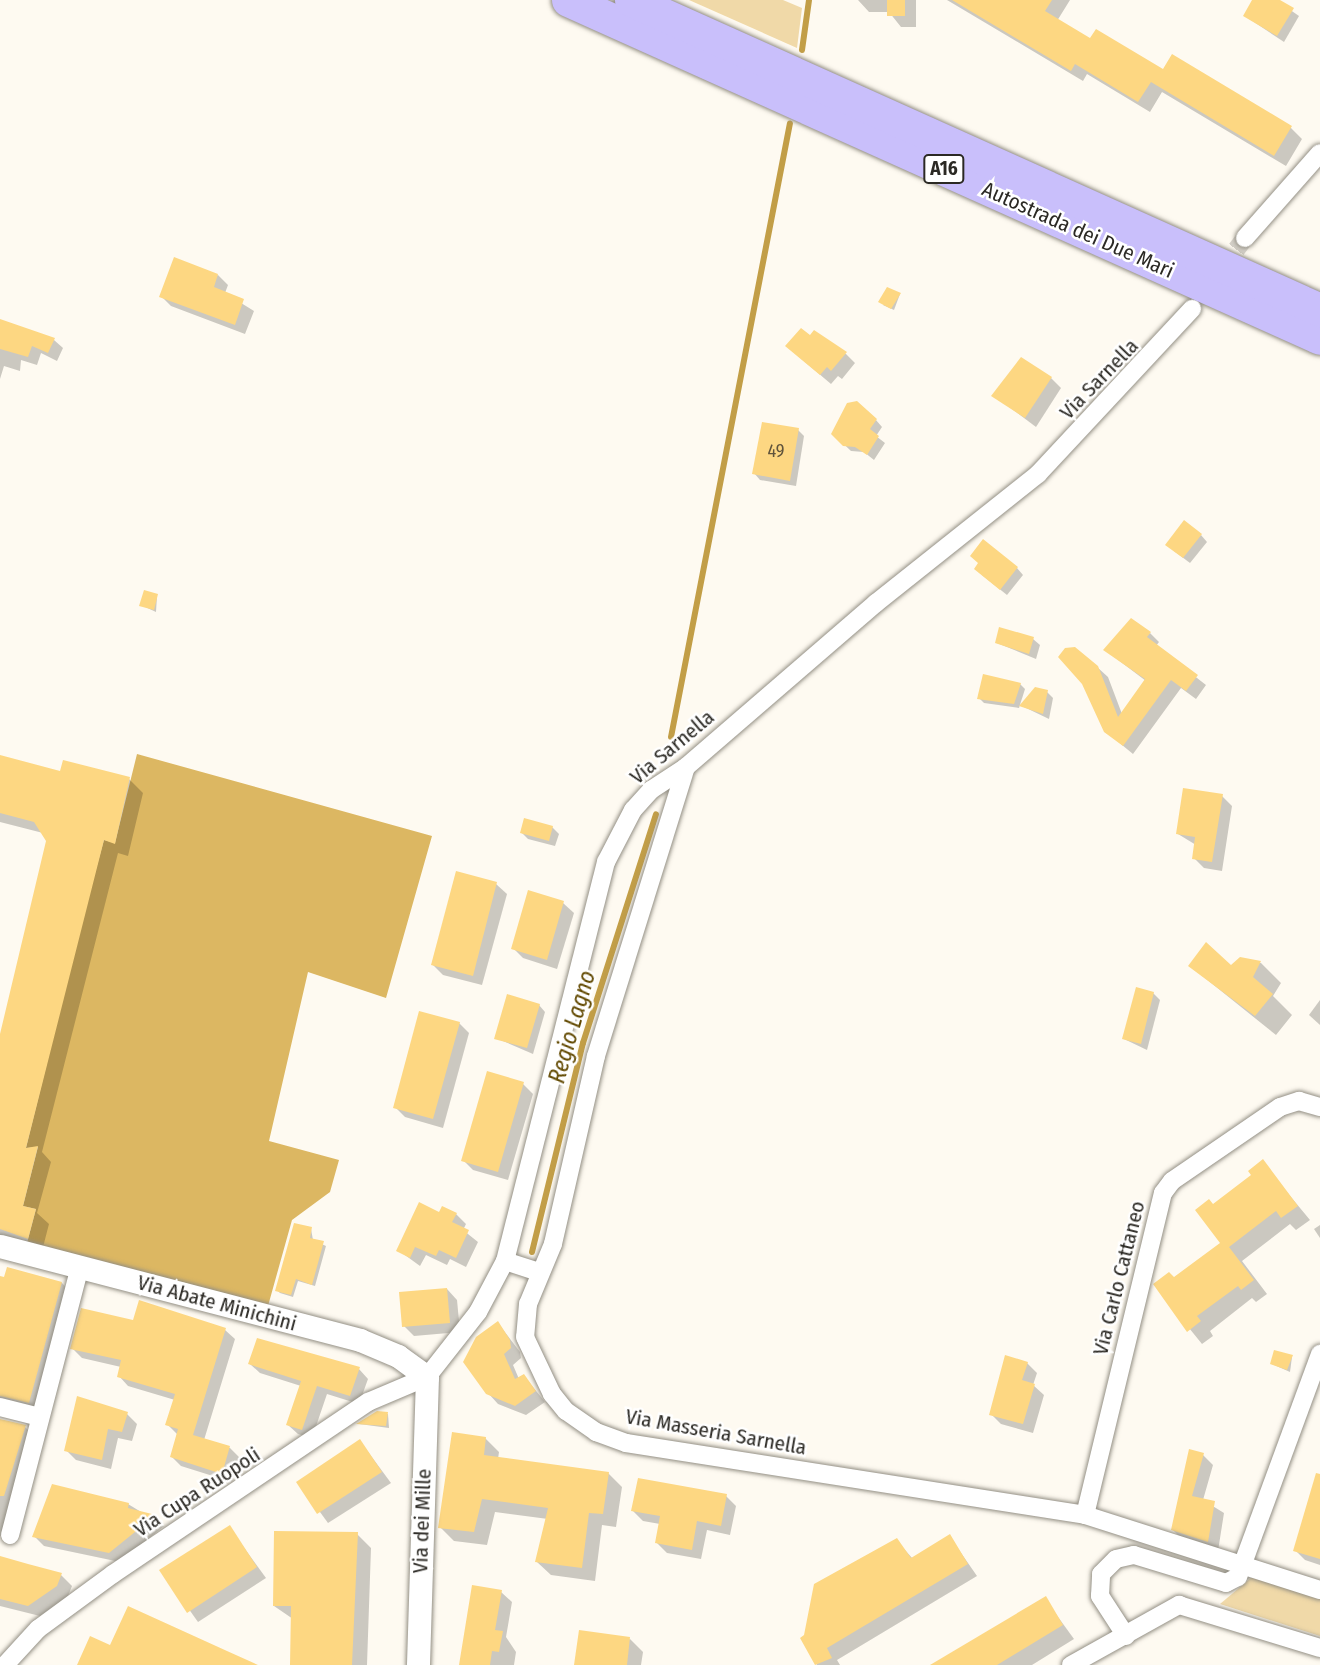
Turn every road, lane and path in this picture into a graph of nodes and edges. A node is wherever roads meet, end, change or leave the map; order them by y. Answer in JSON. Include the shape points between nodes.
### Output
{"nodes":[{"id":1,"x":568,"y":0,"type":"edge"},
{"id":2,"x":631,"y":0,"type":"edge"},
{"id":3,"x":1320,"y":153,"type":"edge"},
{"id":4,"x":1245,"y":237,"type":"tunnel mouth"},
{"id":5,"x":1192,"y":309,"type":"dead end"},
{"id":6,"x":1320,"y":310,"type":"edge"},
{"id":7,"x":1320,"y":338,"type":"edge"},
{"id":8,"x":686,"y":767,"type":"junction"},
{"id":9,"x":1320,"y":1107,"type":"edge"},
{"id":10,"x":0,"y":1247,"type":"edge"},
{"id":11,"x":505,"y":1261,"type":"junction"},
{"id":12,"x":80,"y":1267,"type":"junction"},
{"id":13,"x":539,"y":1272,"type":"junction"},
{"id":14,"x":1320,"y":1354,"type":"edge"},
{"id":15,"x":427,"y":1377,"type":"junction"},
{"id":16,"x":0,"y":1407,"type":"edge"},
{"id":17,"x":40,"y":1417,"type":"junction"},
{"id":18,"x":1085,"y":1515,"type":"junction"},
{"id":19,"x":10,"y":1535,"type":"dead end"},
{"id":20,"x":1245,"y":1566,"type":"junction"},
{"id":21,"x":1320,"y":1590,"type":"edge"},
{"id":22,"x":1126,"y":1636,"type":"junction"},
{"id":23,"x":1320,"y":1648,"type":"edge"},
{"id":24,"x":5,"y":1665,"type":"edge"},
{"id":25,"x":418,"y":1665,"type":"edge"},
{"id":26,"x":1071,"y":1665,"type":"edge"}],
"edges":[{"from":1,"to":7,"type":"highway","name":"Autostrada dei Due Mari","number":"A16"},
{"from":2,"to":6,"type":"highway","name":"Autostrada dei Due Mari","number":"A16"},
{"from":3,"to":4,"type":"street"},
{"from":5,"to":8,"type":"street","name":"Via Sarnella","via":[[1038,474],[876,603]]},
{"from":8,"to":11,"type":"street","name":"Via Sarnella","via":[[651,790],[633,810],[607,862]]},
{"from":8,"to":13,"type":"street","name":"Via Masseria Sarnella","via":[[623,961],[553,1244]]},
{"from":9,"to":18,"type":"street","name":"Via Carlo Cattaneo","via":[[1299,1101],[1280,1107],[1172,1181],[1163,1193]]},
{"from":10,"to":12,"type":"street","name":"Via Abate Minichini"},
{"from":11,"to":13,"type":"street"},
{"from":11,"to":15,"type":"street","name":"Via Sarnella","via":[[484,1304]]},
{"from":12,"to":15,"type":"street","name":"Via Abate Minichini","via":[[360,1340],[398,1356]]},
{"from":12,"to":17,"type":"street"},
{"from":13,"to":18,"type":"street","name":"Via Masseria Sarnella","via":[[528,1304],[526,1337],[552,1394],[566,1411],[596,1432],[626,1443]]},
{"from":14,"to":20,"type":"street"},
{"from":15,"to":24,"type":"street","name":"Via Cupa Ruopoli","via":[[368,1402],[113,1574],[38,1629]]},
{"from":15,"to":25,"type":"street","name":"Via dei Mille"},
{"from":16,"to":17,"type":"street"},
{"from":17,"to":19,"type":"street"},
{"from":18,"to":20,"type":"street","name":"Via Masseria Sarnella"},
{"from":20,"to":21,"type":"street","name":"Via Masseria Sarnella"},
{"from":20,"to":22,"type":"street","via":[[1238,1577],[1226,1583],[1134,1555],[1116,1559],[1101,1574],[1100,1596]]},
{"from":22,"to":23,"type":"street","via":[[1179,1605]]},
{"from":22,"to":26,"type":"street"}]}
